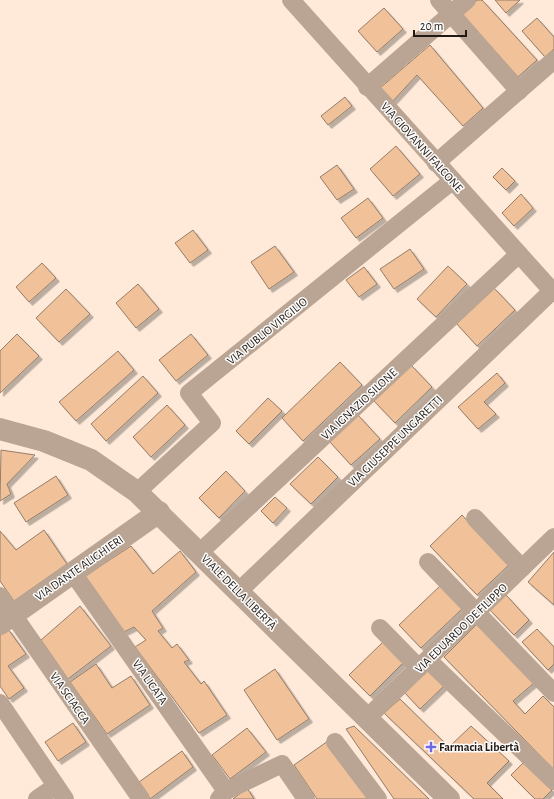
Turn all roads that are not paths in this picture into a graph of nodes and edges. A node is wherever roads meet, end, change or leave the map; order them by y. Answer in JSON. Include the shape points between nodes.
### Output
{"nodes":[{"id":1,"x":291,"y":0,"type":"edge"},
{"id":2,"x":439,"y":0,"type":"edge"},
{"id":3,"x":467,"y":0,"type":"edge"},
{"id":4,"x":451,"y":14,"type":"junction"},
{"id":5,"x":554,"y":60,"type":"edge"},
{"id":6,"x":367,"y":87,"type":"junction"},
{"id":7,"x":519,"y":91,"type":"junction"},
{"id":8,"x":436,"y":164,"type":"junction"},
{"id":9,"x":452,"y":181,"type":"junction"},
{"id":10,"x":519,"y":254,"type":"junction"},
{"id":11,"x":553,"y":292,"type":"edge"},
{"id":12,"x":0,"y":429,"type":"edge"},
{"id":13,"x":138,"y":492,"type":"junction"},
{"id":14,"x":159,"y":512,"type":"junction"},
{"id":15,"x":475,"y":518,"type":"dead end"},
{"id":16,"x":554,"y":537,"type":"edge"},
{"id":17,"x":200,"y":553,"type":"junction"},
{"id":18,"x":428,"y":562,"type":"dead end"},
{"id":19,"x":522,"y":568,"type":"junction"},
{"id":20,"x":73,"y":573,"type":"junction"},
{"id":21,"x":239,"y":592,"type":"junction"},
{"id":22,"x":0,"y":596,"type":"edge"},
{"id":23,"x":477,"y":612,"type":"junction"},
{"id":24,"x":6,"y":619,"type":"edge"},
{"id":25,"x":380,"y":628,"type":"dead end"},
{"id":26,"x":424,"y":664,"type":"junction"},
{"id":27,"x":554,"y":693,"type":"edge"},
{"id":28,"x":0,"y":703,"type":"edge"},
{"id":29,"x":367,"y":718,"type":"junction"},
{"id":30,"x":335,"y":742,"type":"dead end"},
{"id":31,"x":554,"y":781,"type":"edge"},
{"id":32,"x":60,"y":793,"type":"edge"},
{"id":33,"x":223,"y":795,"type":"edge"},
{"id":34,"x":298,"y":796,"type":"edge"},
{"id":35,"x":37,"y":799,"type":"edge"},
{"id":36,"x":141,"y":799,"type":"edge"},
{"id":37,"x":378,"y":799,"type":"edge"},
{"id":38,"x":450,"y":799,"type":"edge"}],
"edges":[{"from":1,"to":6,"type":"street","name":"VIA GIOVANNI FALCONE"},
{"from":2,"to":4,"type":"street"},
{"from":3,"to":4,"type":"street"},
{"from":4,"to":6,"type":"street"},
{"from":4,"to":7,"type":"street"},
{"from":5,"to":7,"type":"street"},
{"from":6,"to":8,"type":"street","name":"VIA GIOVANNI FALCONE"},
{"from":7,"to":8,"type":"street"},
{"from":8,"to":9,"type":"street","name":"VIA GIOVANNI FALCONE"},
{"from":9,"to":10,"type":"street","name":"VIA GIOVANNI FALCONE"},
{"from":9,"to":13,"type":"street","name":"VIA PUBLIO VIRGILIO","via":[[189,393],[212,423]]},
{"from":10,"to":11,"type":"street","name":"VIA GIOVANNI FALCONE"},
{"from":10,"to":17,"type":"street","name":"VIA IGNAZIO SILONE"},
{"from":11,"to":21,"type":"street","name":"VIA GIUSEPPE UNGARETTI"},
{"from":12,"to":13,"type":"street","name":"VIALE DELLA LIBERTÀ","via":[[44,441],[91,460]]},
{"from":13,"to":14,"type":"street","name":"VIALE DELLA LIBERTÀ"},
{"from":14,"to":17,"type":"street","name":"VIALE DELLA LIBERTÀ"},
{"from":14,"to":20,"type":"street","name":"VIA DANTE ALIGHIERI"},
{"from":15,"to":19,"type":"street"},
{"from":16,"to":19,"type":"street","name":"VIA EDUARDO DE FILIPPO"},
{"from":17,"to":21,"type":"street","name":"VIALE DELLA LIBERTÀ"},
{"from":18,"to":23,"type":"street"},
{"from":19,"to":23,"type":"street","name":"VIA EDUARDO DE FILIPPO"},
{"from":20,"to":24,"type":"street","name":"VIA DANTE ALIGHIERI"},
{"from":20,"to":33,"type":"street","name":"VIA LICATA"},
{"from":21,"to":29,"type":"street","name":"VIALE DELLA LIBERTÀ"},
{"from":22,"to":24,"type":"street","name":"VIA SCIACCA"},
{"from":23,"to":26,"type":"street","name":"VIA EDUARDO DE FILIPPO"},
{"from":23,"to":27,"type":"street"},
{"from":24,"to":36,"type":"street","name":"VIA SCIACCA"},
{"from":25,"to":26,"type":"street"},
{"from":26,"to":29,"type":"street","name":"VIA EDUARDO DE FILIPPO"},
{"from":26,"to":31,"type":"street"},
{"from":28,"to":32,"type":"street"},
{"from":29,"to":38,"type":"street","name":"VIALE DELLA LIBERTÀ"},
{"from":30,"to":37,"type":"street"},
{"from":32,"to":35,"type":"street"},
{"from":33,"to":34,"type":"street","via":[[282,764]]}]}
